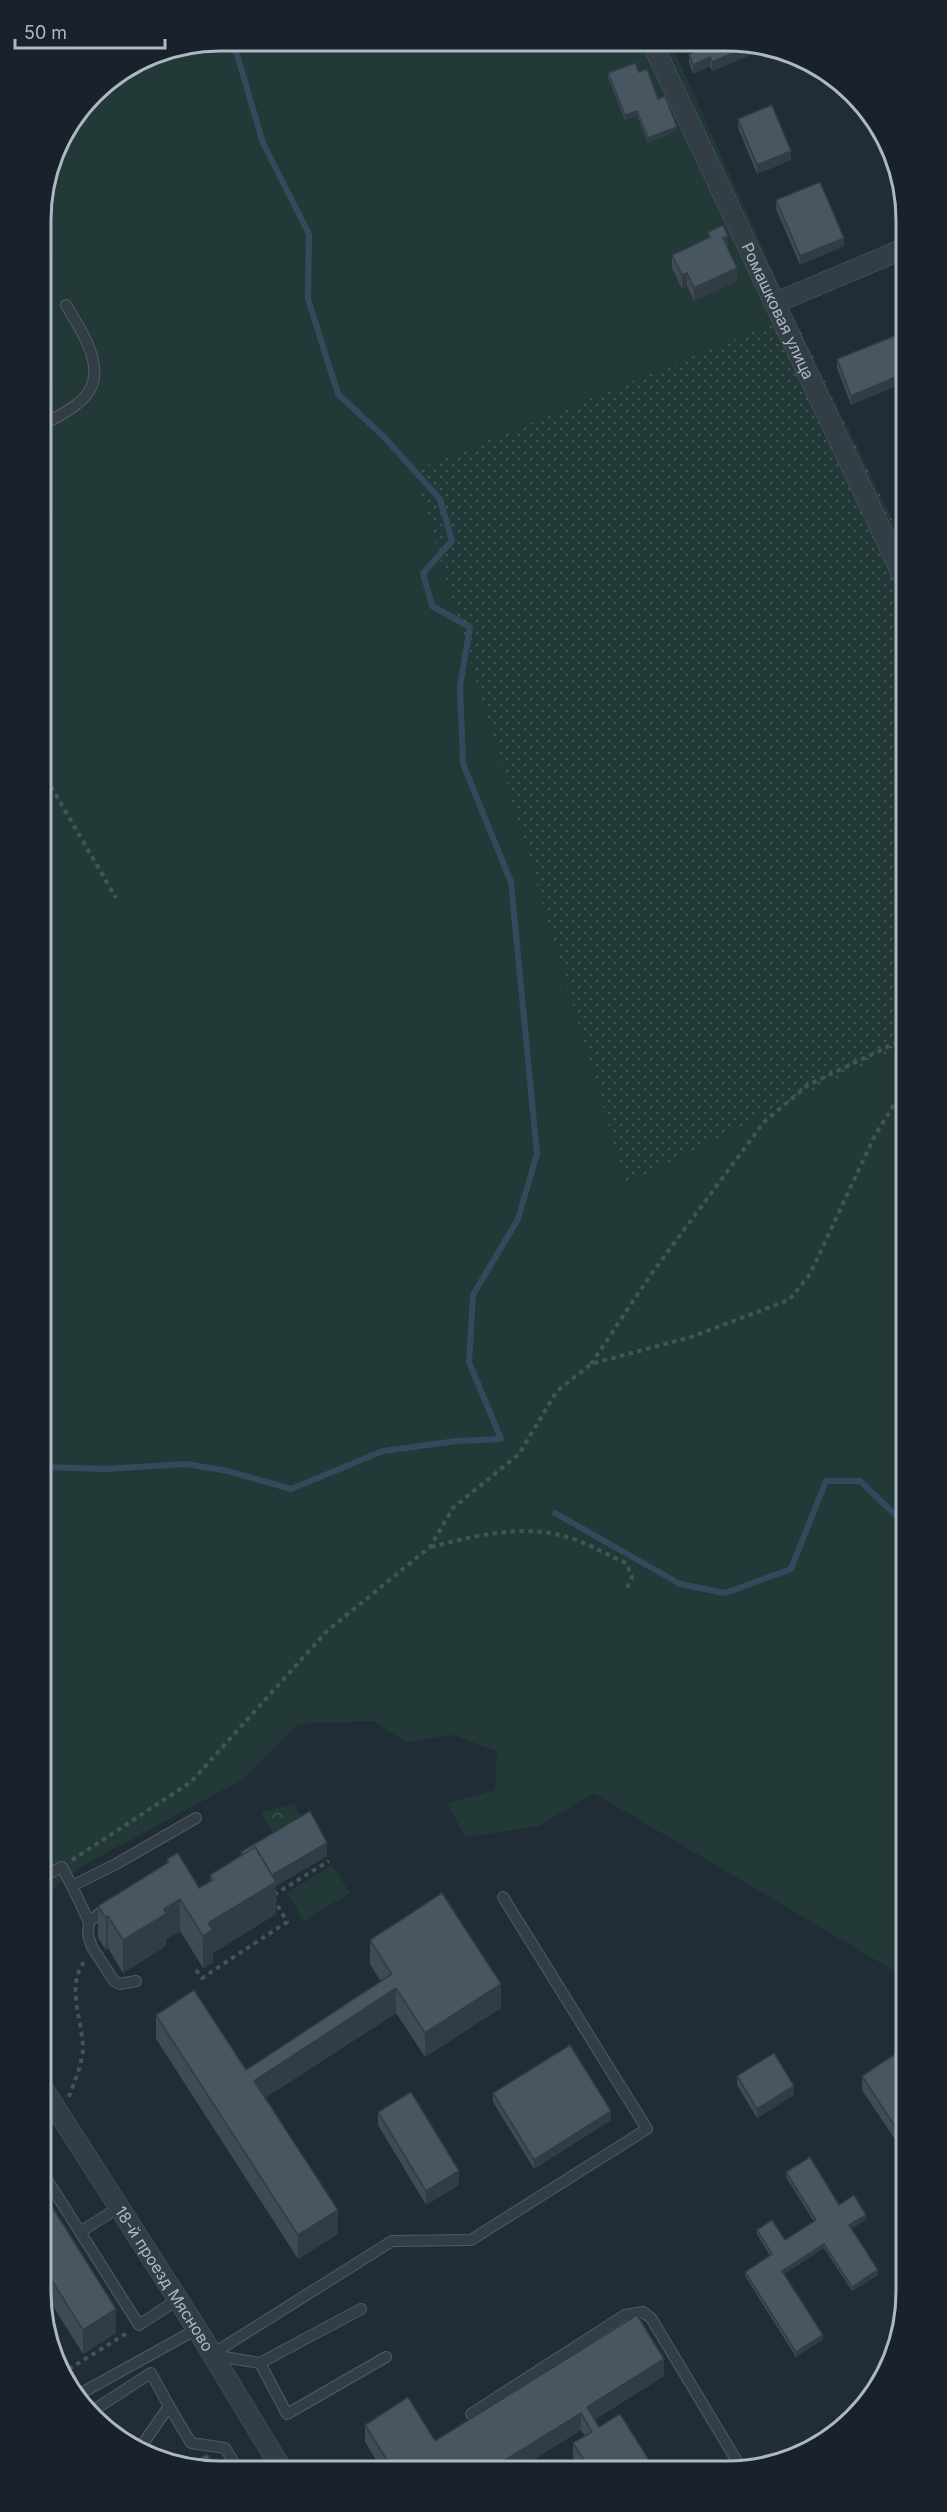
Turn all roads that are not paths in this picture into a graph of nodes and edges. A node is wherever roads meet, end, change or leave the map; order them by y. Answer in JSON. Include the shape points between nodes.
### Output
{"nodes":[{"id":1,"x":656,"y":51,"type":"edge"},
{"id":2,"x":896,"y":252,"type":"edge"},
{"id":3,"x":775,"y":303,"type":"junction"},
{"id":4,"x":66,"y":304,"type":"dead end"},
{"id":5,"x":51,"y":420,"type":"edge"},
{"id":6,"x":896,"y":561,"type":"edge"},
{"id":7,"x":196,"y":1818,"type":"dead end"},
{"id":8,"x":51,"y":1872,"type":"edge"},
{"id":9,"x":72,"y":1886,"type":"junction"},
{"id":10,"x":503,"y":1897,"type":"dead end"},
{"id":11,"x":117,"y":1900,"type":"edge"},
{"id":12,"x":89,"y":1922,"type":"junction"},
{"id":13,"x":136,"y":1981,"type":"dead end"},
{"id":14,"x":51,"y":2102,"type":"edge"},
{"id":15,"x":51,"y":2186,"type":"edge"},
{"id":16,"x":118,"y":2208,"type":"junction"},
{"id":17,"x":80,"y":2232,"type":"junction"},
{"id":18,"x":177,"y":2300,"type":"junction"},
{"id":19,"x":362,"y":2309,"type":"dead end"},
{"id":20,"x":197,"y":2329,"type":"junction"},
{"id":21,"x":211,"y":2355,"type":"junction"},
{"id":22,"x":386,"y":2357,"type":"dead end"},
{"id":23,"x":260,"y":2364,"type":"junction"},
{"id":24,"x":84,"y":2392,"type":"edge"},
{"id":25,"x":169,"y":2406,"type":"junction"},
{"id":26,"x":96,"y":2408,"type":"edge"},
{"id":27,"x":471,"y":2414,"type":"dead end"},
{"id":28,"x":143,"y":2443,"type":"edge"},
{"id":29,"x":233,"y":2461,"type":"edge"},
{"id":30,"x":278,"y":2461,"type":"edge"},
{"id":31,"x":737,"y":2461,"type":"edge"}],
"edges":[{"from":1,"to":3,"type":"street","name":"Ромашковая улица"},
{"from":2,"to":3,"type":"street"},
{"from":3,"to":6,"type":"street","name":"Ромашковая улица"},
{"from":4,"to":5,"type":"lane","via":[[92,351],[95,367],[92,386],[79,403]]},
{"from":7,"to":9,"type":"lane"},
{"from":8,"to":9,"type":"lane","via":[[62,1867]]},
{"from":9,"to":12,"type":"lane"},
{"from":10,"to":21,"type":"lane","via":[[647,2129],[471,2240],[392,2241]]},
{"from":11,"to":12,"type":"lane"},
{"from":12,"to":13,"type":"lane","via":[[88,1935],[95,1953],[114,1981]]},
{"from":14,"to":16,"type":"street","name":"18-й проезд Мясново"},
{"from":15,"to":17,"type":"lane"},
{"from":16,"to":17,"type":"lane"},
{"from":16,"to":18,"type":"street","name":"18-й проезд Мясново"},
{"from":17,"to":18,"type":"lane","via":[[139,2325]]},
{"from":18,"to":20,"type":"street","name":"18-й проезд Мясново"},
{"from":19,"to":23,"type":"lane"},
{"from":20,"to":21,"type":"street","name":"18-й проезд Мясново"},
{"from":20,"to":24,"type":"lane"},
{"from":21,"to":23,"type":"lane"},
{"from":21,"to":30,"type":"street","name":"18-й проезд Мясново"},
{"from":22,"to":23,"type":"lane","via":[[287,2414]]},
{"from":25,"to":26,"type":"lane","via":[[151,2373]]},
{"from":25,"to":28,"type":"lane"},
{"from":25,"to":29,"type":"lane","via":[[191,2443],[225,2448]]},
{"from":27,"to":31,"type":"lane","via":[[625,2315],[643,2312],[651,2318]]}]}
